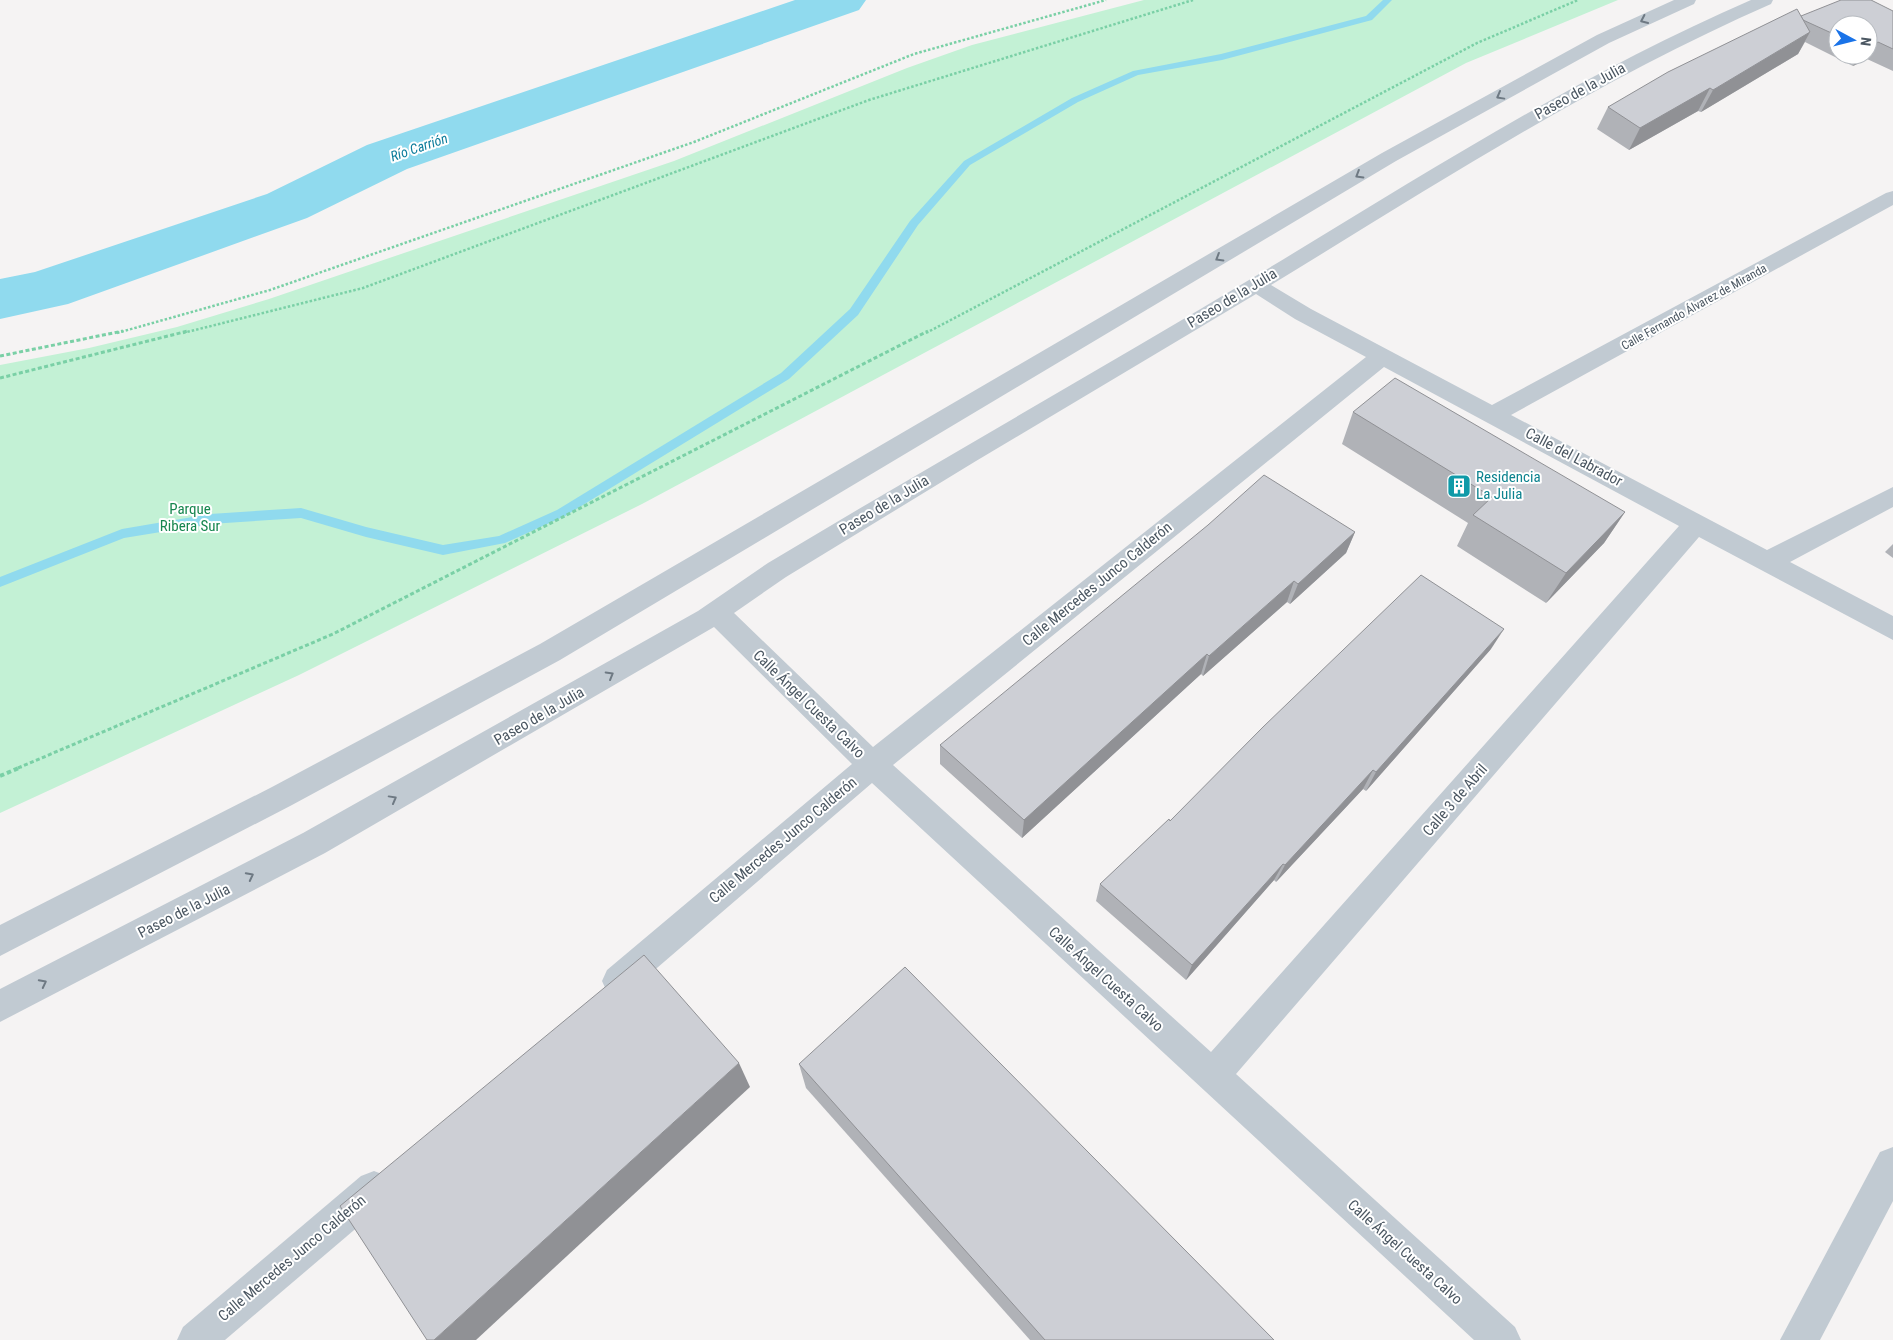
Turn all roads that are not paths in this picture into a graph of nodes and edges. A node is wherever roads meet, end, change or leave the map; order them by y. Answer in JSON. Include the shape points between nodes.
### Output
{"nodes":[{"id":1,"x":1688,"y":0,"type":"edge"},
{"id":2,"x":1765,"y":0,"type":"edge"},
{"id":3,"x":1893,"y":197,"type":"edge"},
{"id":4,"x":1256,"y":285,"type":"junction"},
{"id":5,"x":1383,"y":356,"type":"junction"},
{"id":6,"x":1494,"y":414,"type":"junction"},
{"id":7,"x":1893,"y":496,"type":"edge"},
{"id":8,"x":1696,"y":523,"type":"junction"},
{"id":9,"x":1767,"y":562,"type":"junction"},
{"id":10,"x":716,"y":612,"type":"junction"},
{"id":11,"x":1893,"y":629,"type":"edge"},
{"id":12,"x":872,"y":765,"type":"junction"},
{"id":13,"x":0,"y":941,"type":"edge"},
{"id":14,"x":598,"y":998,"type":"edge"},
{"id":15,"x":0,"y":1006,"type":"edge"},
{"id":16,"x":1212,"y":1076,"type":"junction"},
{"id":17,"x":1893,"y":1165,"type":"edge"},
{"id":18,"x":393,"y":1172,"type":"edge"},
{"id":19,"x":196,"y":1340,"type":"edge"},
{"id":20,"x":1502,"y":1340,"type":"edge"},
{"id":21,"x":1799,"y":1340,"type":"edge"}],
"edges":[{"from":1,"to":13,"type":"street","one_way":true,"via":[[1603,39],[1389,157],[550,652],[282,796]]},
{"from":2,"to":4,"type":"street","name":"Paseo de la Julia","via":[[1694,31],[1589,85]]},
{"from":3,"to":6,"type":"street","name":"Calle Fernando Álvarez de Miranda"},
{"from":4,"to":5,"type":"street","name":"Calle del Labrador"},
{"from":4,"to":10,"type":"street","name":"Paseo de la Julia","via":[[802,555]]},
{"from":5,"to":6,"type":"street","name":"Calle del Labrador"},
{"from":5,"to":12,"type":"street","name":"Calle Mercedes Junco Calderón"},
{"from":6,"to":8,"type":"street","name":"Calle del Labrador"},
{"from":7,"to":9,"type":"street"},
{"from":8,"to":9,"type":"street","name":"Calle del Labrador"},
{"from":8,"to":16,"type":"street","name":"Calle 3 de Abril"},
{"from":9,"to":11,"type":"street","name":"Calle del Labrador"},
{"from":10,"to":12,"type":"street","name":"Calle Ángel Cuesta Calvo"},
{"from":15,"to":10,"type":"street","name":"Paseo de la Julia","one_way":true,"via":[[314,843]]},
{"from":12,"to":14,"type":"street","name":"Calle Mercedes Junco Calderón"},
{"from":12,"to":16,"type":"street","name":"Calle Ángel Cuesta Calvo"},
{"from":16,"to":20,"type":"street","name":"Calle Ángel Cuesta Calvo"},
{"from":17,"to":21,"type":"street"},
{"from":18,"to":19,"type":"street","name":"Calle Mercedes Junco Calderón"}]}
